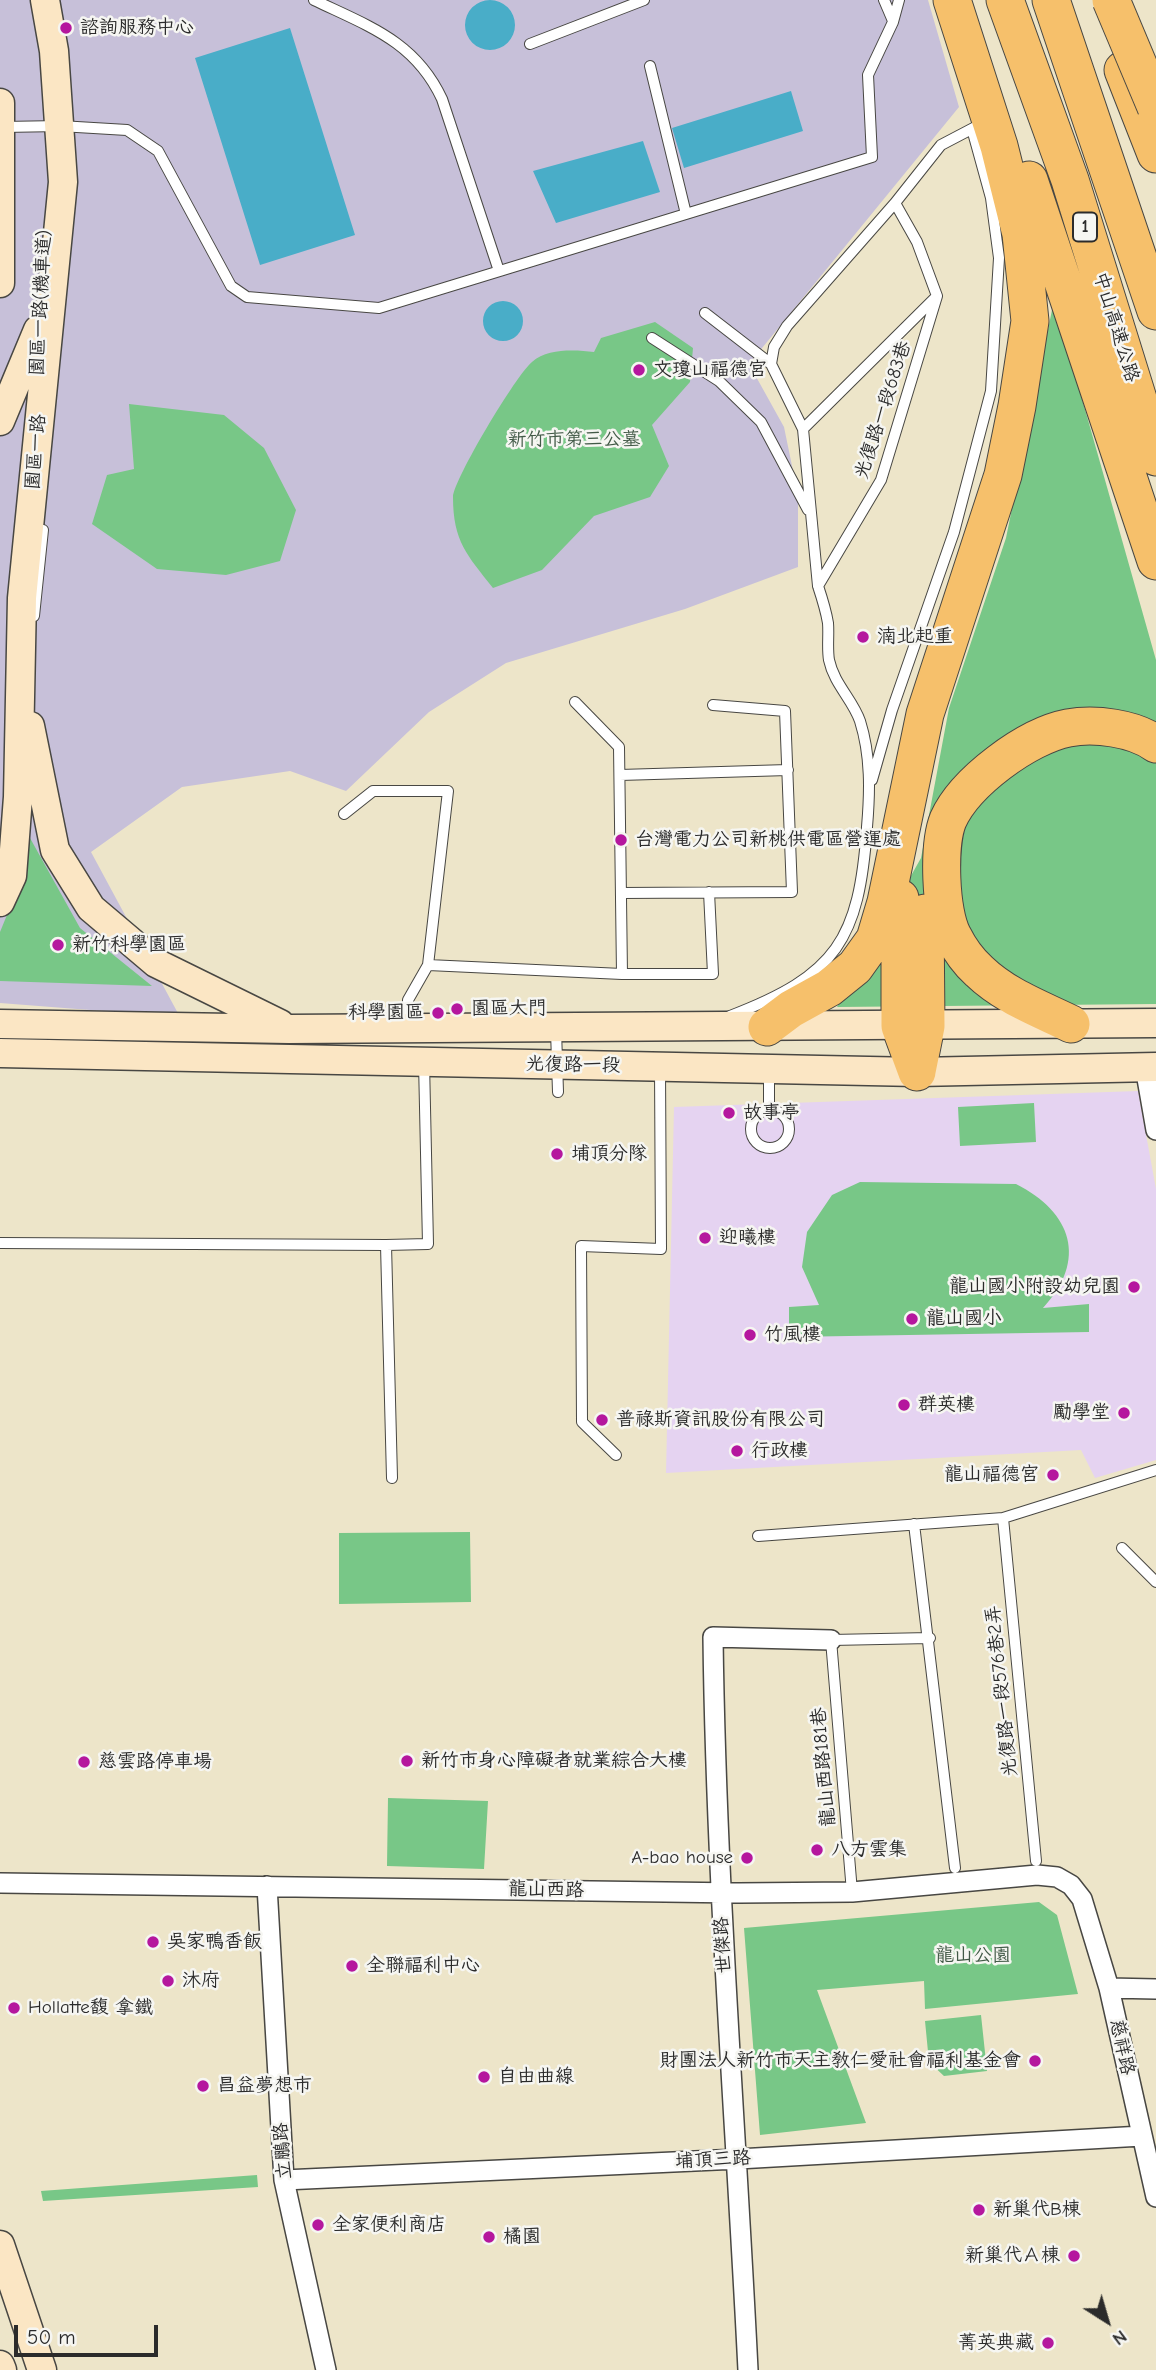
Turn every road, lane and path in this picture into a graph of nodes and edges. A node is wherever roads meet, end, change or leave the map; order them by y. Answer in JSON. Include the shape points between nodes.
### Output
{"nodes":[{"id":1,"x":45,"y":0,"type":"edge"},
{"id":2,"x":314,"y":0,"type":"edge"},
{"id":3,"x":644,"y":0,"type":"edge"},
{"id":4,"x":884,"y":0,"type":"edge"},
{"id":5,"x":899,"y":0,"type":"edge"},
{"id":6,"x":952,"y":0,"type":"edge"},
{"id":7,"x":959,"y":0,"type":"edge"},
{"id":8,"x":1006,"y":0,"type":"edge"},
{"id":9,"x":1051,"y":0,"type":"edge"},
{"id":10,"x":1094,"y":0,"type":"edge"},
{"id":11,"x":1111,"y":0,"type":"edge"},
{"id":12,"x":1121,"y":0,"type":"edge"},
{"id":13,"x":893,"y":22,"type":"junction"},
{"id":14,"x":530,"y":44,"type":"dead end"},
{"id":15,"x":650,"y":66,"type":"dead end"},
{"id":16,"x":1156,"y":79,"type":"edge"},
{"id":17,"x":1156,"y":107,"type":"edge"},
{"id":18,"x":1,"y":115,"type":"edge"},
{"id":19,"x":983,"y":123,"type":"dead end"},
{"id":20,"x":60,"y":126,"type":"junction"},
{"id":21,"x":972,"y":129,"type":"junction"},
{"id":22,"x":1156,"y":154,"type":"edge"},
{"id":23,"x":63,"y":182,"type":"junction"},
{"id":24,"x":1,"y":187,"type":"edge"},
{"id":25,"x":895,"y":203,"type":"junction"},
{"id":26,"x":686,"y":214,"type":"junction"},
{"id":27,"x":499,"y":271,"type":"junction"},
{"id":28,"x":0,"y":285,"type":"edge"},
{"id":29,"x":937,"y":296,"type":"junction"},
{"id":30,"x":50,"y":298,"type":"junction"},
{"id":31,"x":1156,"y":311,"type":"edge"},
{"id":32,"x":705,"y":313,"type":"dead end"},
{"id":33,"x":652,"y":338,"type":"dead end"},
{"id":34,"x":771,"y":364,"type":"junction"},
{"id":35,"x":54,"y":392,"type":"dead end"},
{"id":36,"x":0,"y":421,"type":"edge"},
{"id":37,"x":803,"y":429,"type":"junction"},
{"id":38,"x":1156,"y":457,"type":"edge"},
{"id":39,"x":810,"y":513,"type":"junction"},
{"id":40,"x":44,"y":515,"type":"dead end"},
{"id":41,"x":1156,"y":561,"type":"edge"},
{"id":42,"x":818,"y":586,"type":"junction"},
{"id":43,"x":19,"y":674,"type":"junction"},
{"id":44,"x":575,"y":702,"type":"dead end"},
{"id":45,"x":713,"y":705,"type":"dead end"},
{"id":46,"x":1156,"y":744,"type":"edge"},
{"id":47,"x":788,"y":770,"type":"junction"},
{"id":48,"x":620,"y":775,"type":"junction"},
{"id":49,"x":870,"y":787,"type":"junction"},
{"id":50,"x":909,"y":789,"type":"junction"},
{"id":51,"x":344,"y":814,"type":"dead end"},
{"id":52,"x":948,"y":821,"type":"junction"},
{"id":53,"x":709,"y":892,"type":"junction"},
{"id":54,"x":621,"y":893,"type":"junction"},
{"id":55,"x":0,"y":902,"type":"edge"},
{"id":56,"x":428,"y":965,"type":"junction"},
{"id":57,"x":622,"y":974,"type":"junction"},
{"id":58,"x":1156,"y":1023,"type":"edge"},
{"id":59,"x":0,"y":1024,"type":"edge"},
{"id":60,"x":1071,"y":1024,"type":"junction"},
{"id":61,"x":913,"y":1026,"type":"junction"},
{"id":62,"x":700,"y":1027,"type":"junction"},
{"id":63,"x":767,"y":1027,"type":"junction"},
{"id":64,"x":289,"y":1028,"type":"junction"},
{"id":65,"x":408,"y":1028,"type":"junction"},
{"id":66,"x":556,"y":1028,"type":"junction"},
{"id":67,"x":0,"y":1053,"type":"edge"},
{"id":68,"x":424,"y":1062,"type":"junction"},
{"id":69,"x":660,"y":1067,"type":"junction"},
{"id":70,"x":1151,"y":1067,"type":"edge"},
{"id":71,"x":769,"y":1068,"type":"junction"},
{"id":72,"x":917,"y":1072,"type":"junction"},
{"id":73,"x":557,"y":1078,"type":"junction"},
{"id":74,"x":769,"y":1110,"type":"junction"},
{"id":75,"x":1156,"y":1130,"type":"edge"},
{"id":76,"x":0,"y":1243,"type":"edge"},
{"id":77,"x":386,"y":1245,"type":"junction"},
{"id":78,"x":616,"y":1455,"type":"dead end"},
{"id":79,"x":1156,"y":1470,"type":"edge"},
{"id":80,"x":392,"y":1478,"type":"dead end"},
{"id":81,"x":1003,"y":1518,"type":"junction"},
{"id":82,"x":914,"y":1524,"type":"junction"},
{"id":83,"x":758,"y":1536,"type":"dead end"},
{"id":84,"x":1122,"y":1548,"type":"dead end"},
{"id":85,"x":1156,"y":1582,"type":"edge"},
{"id":86,"x":930,"y":1638,"type":"junction"},
{"id":87,"x":831,"y":1640,"type":"junction"},
{"id":88,"x":1036,"y":1861,"type":"dead end"},
{"id":89,"x":956,"y":1868,"type":"dead end"},
{"id":90,"x":0,"y":1883,"type":"edge"},
{"id":91,"x":267,"y":1886,"type":"junction"},
{"id":92,"x":852,"y":1892,"type":"junction"},
{"id":93,"x":719,"y":1893,"type":"junction"},
{"id":94,"x":1082,"y":1899,"type":"joint"},
{"id":95,"x":1109,"y":1988,"type":"junction"},
{"id":96,"x":1156,"y":1989,"type":"edge"},
{"id":97,"x":1142,"y":2136,"type":"junction"},
{"id":98,"x":738,"y":2159,"type":"junction"},
{"id":99,"x":284,"y":2180,"type":"junction"},
{"id":100,"x":1156,"y":2197,"type":"edge"},
{"id":101,"x":0,"y":2245,"type":"edge"},
{"id":102,"x":0,"y":2365,"type":"edge"},
{"id":103,"x":2,"y":2370,"type":"edge"},
{"id":104,"x":42,"y":2370,"type":"edge"},
{"id":105,"x":326,"y":2370,"type":"edge"},
{"id":106,"x":748,"y":2370,"type":"edge"}],
"edges":[{"from":1,"to":20,"type":"main road","name":"園區一路"},
{"from":2,"to":27,"type":"lane","via":[[409,50],[431,76]]},
{"from":3,"to":14,"type":"lane"},
{"from":4,"to":13,"type":"lane"},
{"from":5,"to":13,"type":"lane"},
{"from":6,"to":50,"type":"highway","via":[[999,146],[1021,234],[1030,321],[1003,475],[925,714]]},
{"from":7,"to":41,"type":"highway","via":[[1027,173]]},
{"from":8,"to":38,"type":"highway","name":"中山高速公路","number":"1","via":[[1070,180]]},
{"from":9,"to":31,"type":"highway","number":"1"},
{"from":10,"to":22,"type":"highway"},
{"from":11,"to":17,"type":"highway","bridge":true},
{"from":12,"to":16,"type":"street"},
{"from":13,"to":26,"type":"lane","via":[[868,75],[872,157]]},
{"from":15,"to":26,"type":"lane"},
{"from":18,"to":20,"type":"lane"},
{"from":18,"to":24,"type":"main road"},
{"from":19,"to":21,"type":"lane"},
{"from":20,"to":23,"type":"main road","name":"園區一路"},
{"from":20,"to":27,"type":"lane","via":[[127,130],[158,151],[231,286],[247,298],[379,308]]},
{"from":21,"to":25,"type":"lane","via":[[942,145]]},
{"from":21,"to":49,"type":"lane","via":[[991,198],[999,258],[992,391],[954,532]]},
{"from":23,"to":30,"type":"main road","name":"園區一路"},
{"from":23,"to":35,"type":"lane","name":"園區一路(機車道)"},
{"from":24,"to":28,"type":"main road"},
{"from":25,"to":29,"type":"lane","via":[[917,242]]},
{"from":25,"to":34,"type":"lane","via":[[788,326],[774,347]]},
{"from":26,"to":27,"type":"lane"},
{"from":29,"to":37,"type":"lane"},
{"from":29,"to":42,"type":"lane","name":"光復路一段683巷","via":[[881,480]]},
{"from":30,"to":36,"type":"main road"},
{"from":30,"to":43,"type":"main road","name":"園區一路"},
{"from":32,"to":34,"type":"lane"},
{"from":33,"to":39,"type":"lane","via":[[719,380],[761,422]]},
{"from":34,"to":37,"type":"lane"},
{"from":37,"to":39,"type":"lane"},
{"from":39,"to":42,"type":"lane"},
{"from":40,"to":43,"type":"lane","via":[[35,610]]},
{"from":42,"to":49,"type":"lane","via":[[828,620],[830,660],[841,692],[859,719]]},
{"from":43,"to":55,"type":"main road","name":"園區一路","via":[[12,876]]},
{"from":43,"to":64,"type":"main road","via":[[55,850],[91,908],[156,963]]},
{"from":44,"to":48,"type":"lane","via":[[620,747]]},
{"from":45,"to":47,"type":"lane","via":[[785,712]]},
{"from":46,"to":52,"type":"highway","via":[[1108,727],[1068,728],[1000,762],[971,788]]},
{"from":47,"to":48,"type":"lane"},
{"from":47,"to":53,"type":"lane","via":[[792,892]]},
{"from":48,"to":54,"type":"lane"},
{"from":49,"to":62,"type":"lane","via":[[863,883],[854,917],[839,943],[821,966],[794,987]]},
{"from":50,"to":61,"type":"highway","via":[[900,901]]},
{"from":50,"to":63,"type":"highway","via":[[875,939],[855,967]]},
{"from":51,"to":56,"type":"lane","via":[[373,791],[448,791]]},
{"from":52,"to":60,"type":"highway","via":[[942,862],[952,934],[977,969],[1006,993]]},
{"from":52,"to":61,"type":"highway","via":[[933,853],[927,883]]},
{"from":53,"to":54,"type":"lane"},
{"from":53,"to":57,"type":"lane","via":[[713,974]]},
{"from":54,"to":57,"type":"lane"},
{"from":56,"to":57,"type":"lane"},
{"from":56,"to":65,"type":"lane","via":[[408,1000]]},
{"from":58,"to":60,"type":"main road","name":"光復路一段"},
{"from":59,"to":64,"type":"main road","name":"光復路一段"},
{"from":60,"to":61,"type":"main road","name":"光復路一段"},
{"from":61,"to":63,"type":"main road","name":"光復路一段"},
{"from":61,"to":72,"type":"highway"},
{"from":62,"to":63,"type":"main road","name":"光復路一段"},
{"from":62,"to":66,"type":"main road","name":"光復路一段"},
{"from":64,"to":65,"type":"main road","name":"光復路一段"},
{"from":65,"to":66,"type":"main road","name":"光復路一段"},
{"from":66,"to":73,"type":"lane"},
{"from":67,"to":68,"type":"main road","name":"光復路一段"},
{"from":68,"to":73,"type":"main road","name":"光復路一段"},
{"from":68,"to":77,"type":"lane","via":[[428,1244]]},
{"from":69,"to":71,"type":"main road","name":"光復路一段"},
{"from":69,"to":73,"type":"main road","name":"光復路一段"},
{"from":69,"to":78,"type":"lane","via":[[660,1249],[581,1246],[582,1422]]},
{"from":70,"to":72,"type":"main road","name":"光復路一段"},
{"from":70,"to":75,"type":"street"},
{"from":71,"to":72,"type":"main road","name":"光復路一段"},
{"from":71,"to":74,"type":"lane"},
{"from":74,"to":74,"type":"lane","via":[[757,1115],[751,1126],[753,1138],[768,1148],[786,1141],[790,1129],[786,1117]]},
{"from":76,"to":77,"type":"lane"},
{"from":77,"to":80,"type":"lane"},
{"from":79,"to":81,"type":"lane"},
{"from":81,"to":82,"type":"lane"},
{"from":81,"to":88,"type":"lane","name":"光復路一段576巷2弄"},
{"from":82,"to":83,"type":"lane"},
{"from":82,"to":86,"type":"lane"},
{"from":84,"to":85,"type":"lane"},
{"from":86,"to":87,"type":"lane"},
{"from":86,"to":89,"type":"lane"},
{"from":87,"to":92,"type":"lane","name":"龍山西路181巷"},
{"from":87,"to":93,"type":"street","name":"世傑路","via":[[713,1637]]},
{"from":90,"to":91,"type":"street","name":"龍山西路"},
{"from":91,"to":93,"type":"street","name":"龍山西路"},
{"from":91,"to":99,"type":"street","name":"立鵬路"},
{"from":92,"to":93,"type":"street","name":"龍山西路"},
{"from":92,"to":94,"type":"street","name":"龍山西路","via":[[1037,1875],[1057,1877]]},
{"from":93,"to":98,"type":"street","name":"世傑路"},
{"from":94,"to":95,"type":"street","name":"慈祥路"},
{"from":95,"to":96,"type":"street"},
{"from":95,"to":97,"type":"street","name":"慈祥路"},
{"from":97,"to":98,"type":"street","name":"埔頂三路"},
{"from":97,"to":100,"type":"street","name":"慈祥路"},
{"from":98,"to":99,"type":"street","name":"埔頂三路"},
{"from":98,"to":106,"type":"street","name":"世傑路"},
{"from":99,"to":105,"type":"street","name":"立鵬路"},
{"from":101,"to":104,"type":"main road"},
{"from":102,"to":103,"type":"main road"}]}
